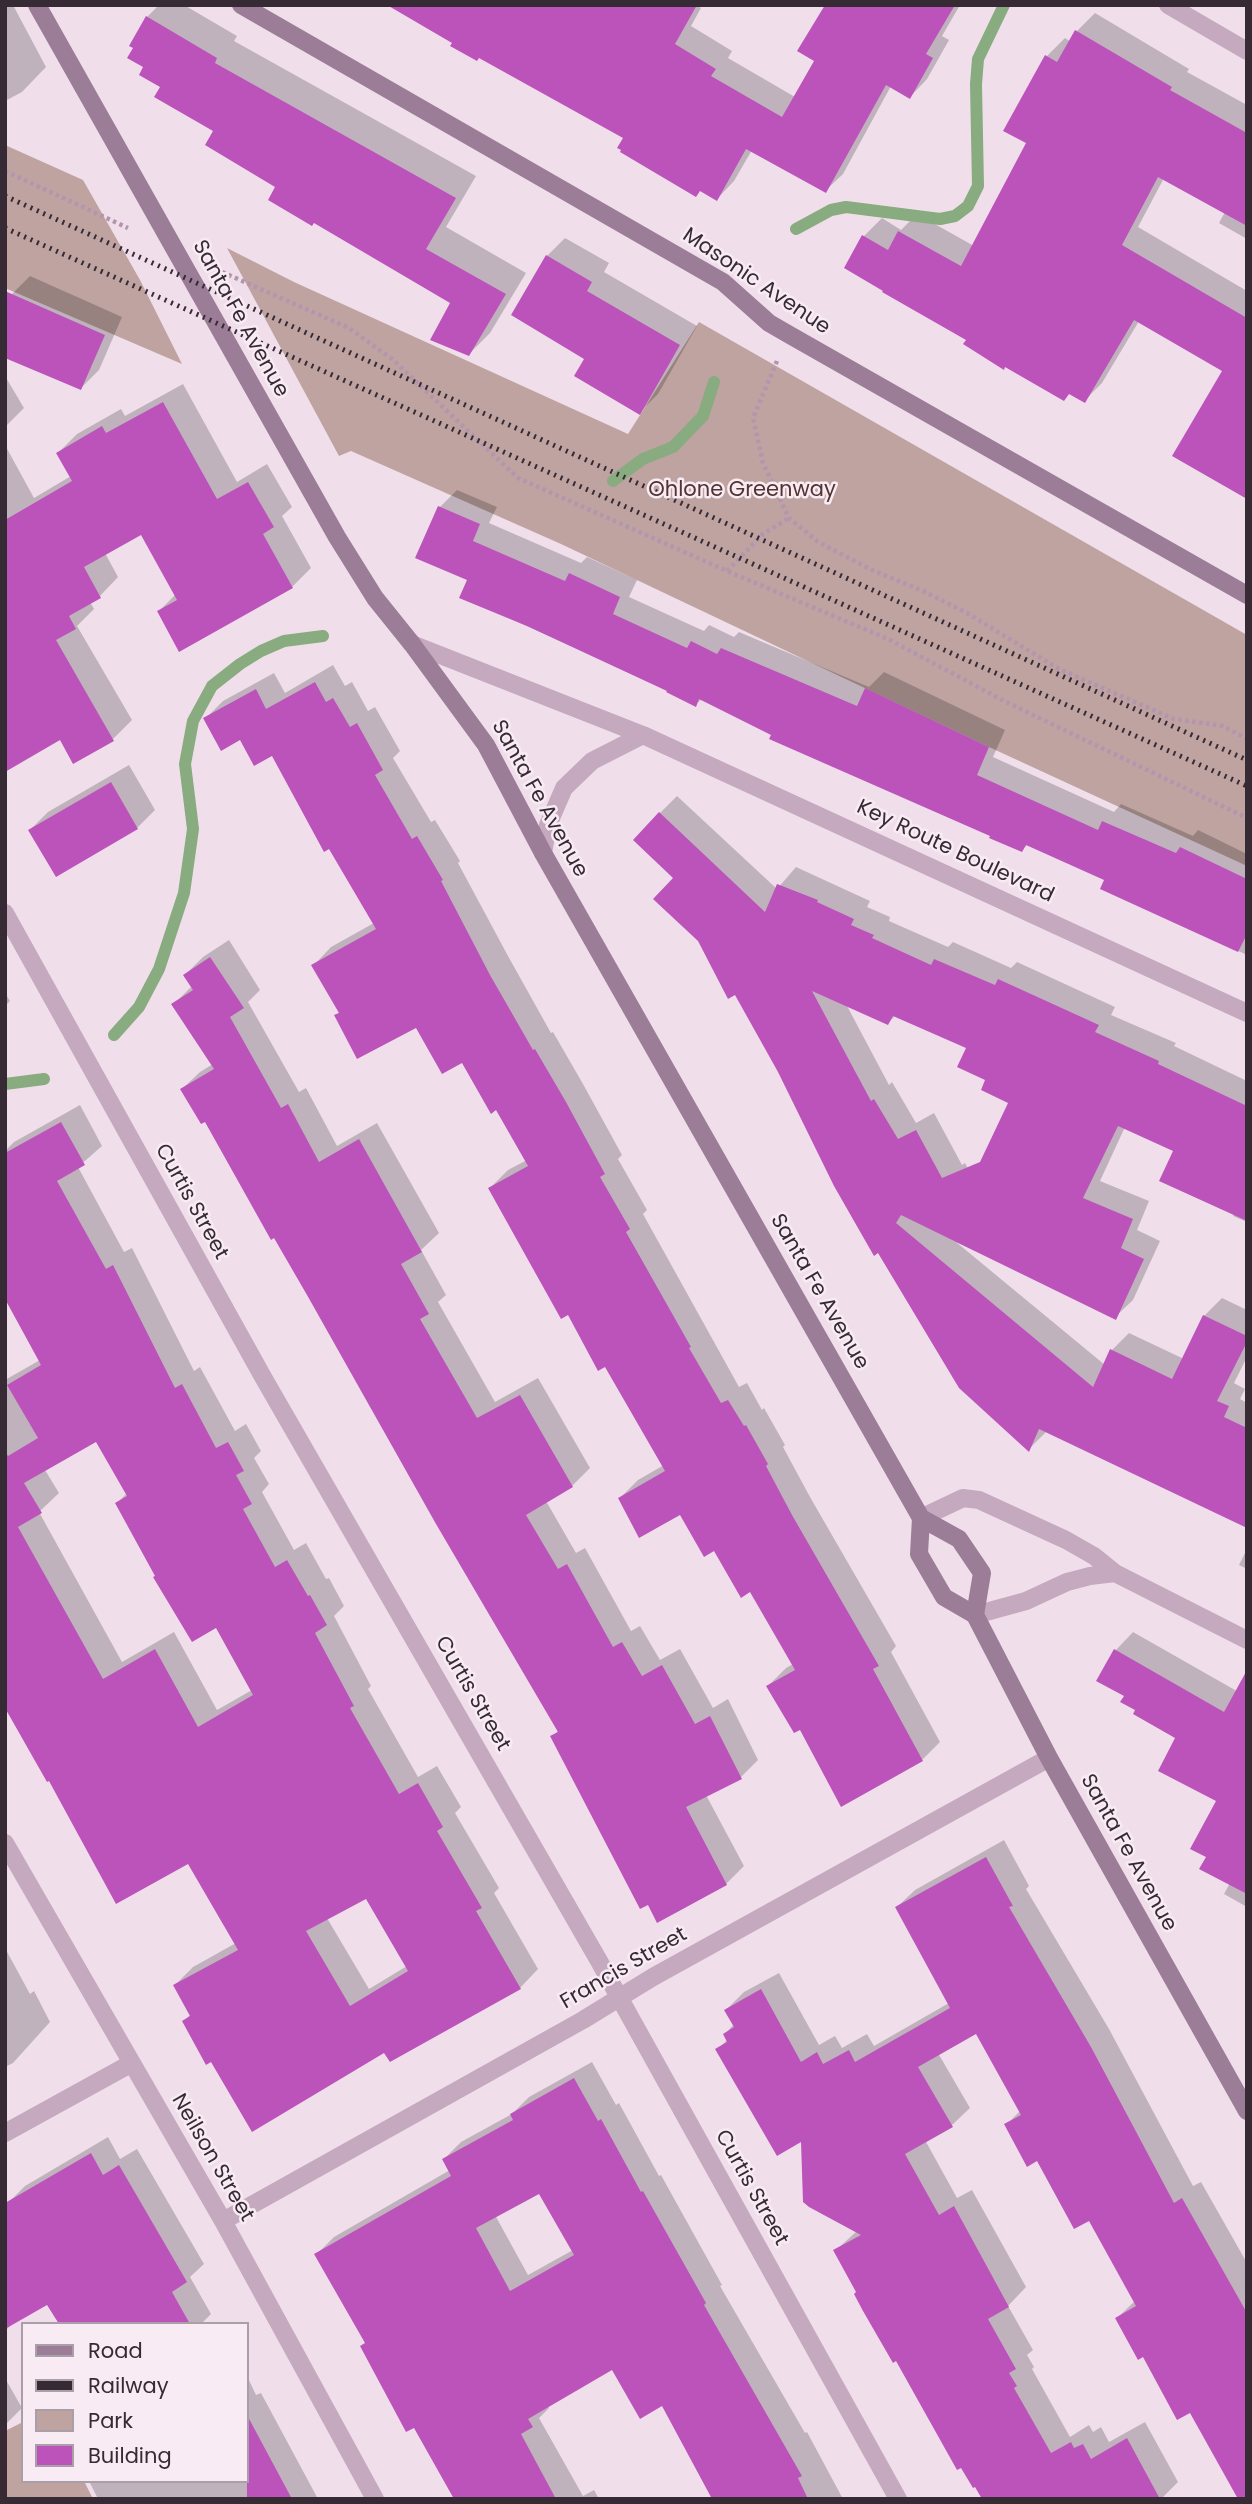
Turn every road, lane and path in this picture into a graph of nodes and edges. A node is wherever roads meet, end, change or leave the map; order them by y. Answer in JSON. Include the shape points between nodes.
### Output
{"nodes":[{"id":1,"x":37,"y":5,"type":"edge"},
{"id":2,"x":241,"y":5,"type":"edge"},
{"id":3,"x":1168,"y":5,"type":"edge"},
{"id":4,"x":1247,"y":51,"type":"edge"},
{"id":5,"x":5,"y":171,"type":"edge"},
{"id":6,"x":174,"y":250,"type":"junction"},
{"id":7,"x":788,"y":334,"type":"junction"},
{"id":8,"x":789,"y":519,"type":"junction"},
{"id":9,"x":727,"y":571,"type":"junction"},
{"id":10,"x":1247,"y":595,"type":"edge"},
{"id":11,"x":412,"y":644,"type":"junction"},
{"id":12,"x":643,"y":735,"type":"junction"},
{"id":13,"x":1247,"y":739,"type":"edge"},
{"id":14,"x":1247,"y":818,"type":"edge"},
{"id":15,"x":543,"y":853,"type":"junction"},
{"id":16,"x":5,"y":913,"type":"edge"},
{"id":17,"x":1247,"y":1013,"type":"edge"},
{"id":18,"x":921,"y":1518,"type":"junction"},
{"id":19,"x":1115,"y":1573,"type":"junction"},
{"id":20,"x":975,"y":1615,"type":"junction"},
{"id":21,"x":1247,"y":1640,"type":"edge"},
{"id":22,"x":1049,"y":1758,"type":"junction"},
{"id":23,"x":5,"y":1843,"type":"edge"},
{"id":24,"x":619,"y":1998,"type":"junction"},
{"id":25,"x":132,"y":2063,"type":"junction"},
{"id":26,"x":1247,"y":2111,"type":"edge"},
{"id":27,"x":5,"y":2133,"type":"edge"},
{"id":28,"x":223,"y":2221,"type":"junction"},
{"id":29,"x":375,"y":2499,"type":"edge"},
{"id":30,"x":898,"y":2499,"type":"edge"}],
"edges":[{"from":1,"to":6,"type":"street","name":"Santa Fe Avenue"},
{"from":2,"to":7,"type":"street","name":"Masonic Avenue","via":[[723,282]]},
{"from":3,"to":4,"type":"street"},
{"from":5,"to":6,"type":"path"},
{"from":6,"to":9,"type":"path","via":[[349,328],[392,359],[518,478]]},
{"from":6,"to":11,"type":"street","name":"Santa Fe Avenue","via":[[337,537],[375,598]]},
{"from":7,"to":8,"type":"path","via":[[753,418],[763,463]]},
{"from":7,"to":10,"type":"street","name":"Masonic Avenue"},
{"from":8,"to":9,"type":"path","via":[[764,534]]},
{"from":8,"to":13,"type":"path","via":[[818,542],[967,613],[1059,669],[1174,719],[1223,726]]},
{"from":9,"to":14,"type":"path","via":[[888,639],[1004,701]]},
{"from":11,"to":12,"type":"street","name":"Key Route Boulevard"},
{"from":11,"to":15,"type":"street","name":"Santa Fe Avenue","via":[[486,745]]},
{"from":12,"to":15,"type":"street","via":[[592,761],[564,788],[548,825]]},
{"from":12,"to":17,"type":"street","name":"Key Route Boulevard"},
{"from":15,"to":18,"type":"street","name":"Santa Fe Avenue"},
{"from":16,"to":24,"type":"street","name":"Curtis Street","via":[[263,1377]]},
{"from":18,"to":19,"type":"street","via":[[963,1498],[979,1500],[1066,1540]]},
{"from":18,"to":20,"type":"street","via":[[919,1554],[944,1597]]},
{"from":18,"to":20,"type":"street","via":[[959,1539],[982,1573]]},
{"from":19,"to":20,"type":"street","via":[[1067,1582],[1026,1601]]},
{"from":19,"to":21,"type":"street"},
{"from":20,"to":22,"type":"street","name":"Santa Fe Avenue"},
{"from":22,"to":24,"type":"street","name":"Francis Street"},
{"from":22,"to":26,"type":"street","name":"Santa Fe Avenue"},
{"from":23,"to":25,"type":"street","name":"Neilson Street"},
{"from":24,"to":28,"type":"street","name":"Francis Street"},
{"from":24,"to":30,"type":"street","name":"Curtis Street"},
{"from":25,"to":27,"type":"street"},
{"from":25,"to":28,"type":"street","name":"Neilson Street"},
{"from":28,"to":29,"type":"street","name":"Neilson Street"}]}
